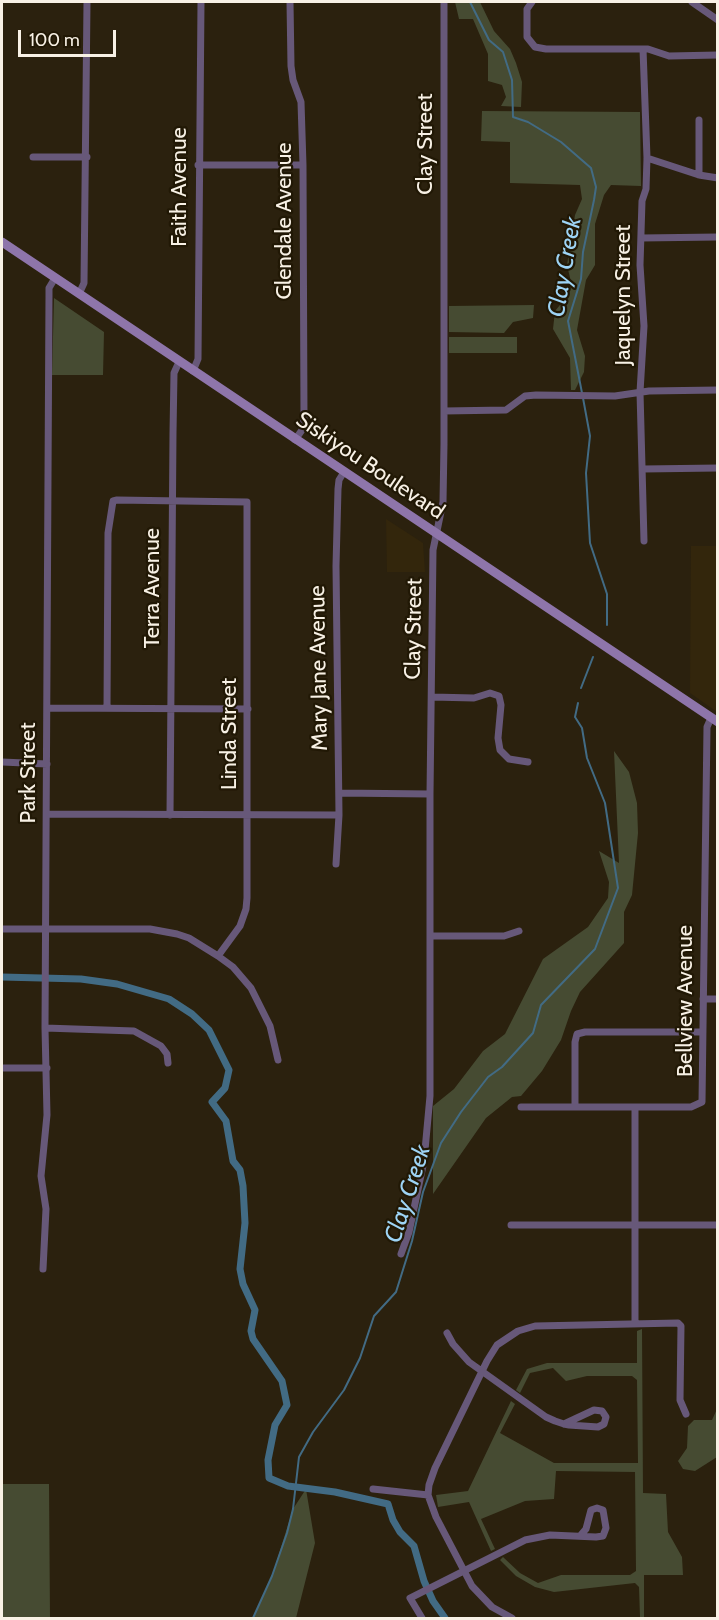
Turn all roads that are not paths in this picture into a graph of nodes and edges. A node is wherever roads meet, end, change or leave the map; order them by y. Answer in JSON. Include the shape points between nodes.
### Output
{"nodes":[{"id":1,"x":87,"y":2,"type":"edge"},
{"id":2,"x":201,"y":2,"type":"edge"},
{"id":3,"x":290,"y":2,"type":"edge"},
{"id":4,"x":444,"y":2,"type":"edge"},
{"id":5,"x":532,"y":2,"type":"edge"},
{"id":6,"x":692,"y":2,"type":"edge"},
{"id":7,"x":717,"y":20,"type":"edge"},
{"id":8,"x":643,"y":49,"type":"junction"},
{"id":9,"x":717,"y":55,"type":"edge"},
{"id":10,"x":699,"y":120,"type":"dead end"},
{"id":11,"x":33,"y":157,"type":"dead end"},
{"id":12,"x":87,"y":157,"type":"junction"},
{"id":13,"x":647,"y":158,"type":"junction"},
{"id":14,"x":198,"y":165,"type":"junction"},
{"id":15,"x":303,"y":165,"type":"junction"},
{"id":16,"x":699,"y":175,"type":"junction"},
{"id":17,"x":717,"y":178,"type":"edge"},
{"id":18,"x":641,"y":237,"type":"junction"},
{"id":19,"x":717,"y":237,"type":"edge"},
{"id":20,"x":2,"y":243,"type":"edge"},
{"id":21,"x":55,"y":278,"type":"junction"},
{"id":22,"x":79,"y":294,"type":"junction"},
{"id":23,"x":179,"y":362,"type":"junction"},
{"id":24,"x":192,"y":371,"type":"junction"},
{"id":25,"x":717,"y":390,"type":"edge"},
{"id":26,"x":640,"y":392,"type":"junction"},
{"id":27,"x":444,"y":411,"type":"junction"},
{"id":28,"x":295,"y":440,"type":"junction"},
{"id":29,"x":717,"y":468,"type":"edge"},
{"id":30,"x":643,"y":469,"type":"junction"},
{"id":31,"x":344,"y":472,"type":"junction"},
{"id":32,"x":172,"y":501,"type":"junction"},
{"id":33,"x":437,"y":534,"type":"junction"},
{"id":34,"x":644,"y":541,"type":"dead end"},
{"id":35,"x":432,"y":697,"type":"junction"},
{"id":36,"x":47,"y":708,"type":"junction"},
{"id":37,"x":107,"y":708,"type":"junction"},
{"id":38,"x":171,"y":708,"type":"junction"},
{"id":39,"x":248,"y":709,"type":"junction"},
{"id":40,"x":714,"y":720,"type":"edge"},
{"id":41,"x":2,"y":762,"type":"edge"},
{"id":42,"x":528,"y":762,"type":"dead end"},
{"id":43,"x":47,"y":764,"type":"junction"},
{"id":44,"x":339,"y":793,"type":"junction"},
{"id":45,"x":430,"y":794,"type":"junction"},
{"id":46,"x":47,"y":814,"type":"junction"},
{"id":47,"x":171,"y":815,"type":"junction"},
{"id":48,"x":247,"y":815,"type":"junction"},
{"id":49,"x":339,"y":815,"type":"junction"},
{"id":50,"x":336,"y":864,"type":"dead end"},
{"id":51,"x":2,"y":928,"type":"edge"},
{"id":52,"x":46,"y":928,"type":"junction"},
{"id":53,"x":519,"y":931,"type":"dead end"},
{"id":54,"x":430,"y":936,"type":"junction"},
{"id":55,"x":218,"y":956,"type":"junction"},
{"id":56,"x":703,"y":999,"type":"junction"},
{"id":57,"x":717,"y":999,"type":"edge"},
{"id":58,"x":45,"y":1028,"type":"junction"},
{"id":59,"x":703,"y":1032,"type":"junction"},
{"id":60,"x":278,"y":1060,"type":"dead end"},
{"id":61,"x":168,"y":1063,"type":"dead end"},
{"id":62,"x":2,"y":1068,"type":"edge"},
{"id":63,"x":46,"y":1068,"type":"junction"},
{"id":64,"x":520,"y":1107,"type":"dead end"},
{"id":65,"x":575,"y":1107,"type":"junction"},
{"id":66,"x":634,"y":1107,"type":"junction"},
{"id":67,"x":511,"y":1225,"type":"dead end"},
{"id":68,"x":717,"y":1225,"type":"edge"},
{"id":69,"x":633,"y":1226,"type":"junction"},
{"id":70,"x":401,"y":1254,"type":"dead end"},
{"id":71,"x":43,"y":1269,"type":"dead end"},
{"id":72,"x":634,"y":1323,"type":"junction"},
{"id":73,"x":447,"y":1333,"type":"dead end"},
{"id":74,"x":482,"y":1372,"type":"junction"},
{"id":75,"x":686,"y":1414,"type":"dead end"},
{"id":76,"x":564,"y":1424,"type":"junction"},
{"id":77,"x":373,"y":1489,"type":"dead end"},
{"id":78,"x":428,"y":1495,"type":"junction"},
{"id":79,"x":580,"y":1536,"type":"junction"},
{"id":80,"x":463,"y":1571,"type":"junction"},
{"id":81,"x":422,"y":1618,"type":"edge"},
{"id":82,"x":512,"y":1618,"type":"edge"}],
"edges":[{"from":1,"to":12,"type":"street"},
{"from":2,"to":14,"type":"street","name":"Faith Avenue"},
{"from":3,"to":15,"type":"street","name":"Glendale Avenue","via":[[291,66],[301,102]]},
{"from":4,"to":27,"type":"street","name":"Clay Street"},
{"from":5,"to":8,"type":"street","via":[[527,9],[527,38],[535,47]]},
{"from":6,"to":7,"type":"street"},
{"from":8,"to":9,"type":"street","via":[[669,56]]},
{"from":8,"to":13,"type":"street","name":"Jaquelyn Street"},
{"from":10,"to":16,"type":"street"},
{"from":11,"to":12,"type":"street"},
{"from":12,"to":22,"type":"street","via":[[84,284]]},
{"from":13,"to":16,"type":"street"},
{"from":13,"to":18,"type":"street","name":"Jaquelyn Street"},
{"from":14,"to":15,"type":"street"},
{"from":14,"to":24,"type":"street","name":"Faith Avenue","via":[[198,359]]},
{"from":15,"to":28,"type":"street","name":"Glendale Avenue","via":[[304,418]]},
{"from":16,"to":17,"type":"street"},
{"from":18,"to":19,"type":"street"},
{"from":18,"to":26,"type":"street","name":"Jaquelyn Street","via":[[644,326]]},
{"from":20,"to":21,"type":"main road","name":"Siskiyou Boulevard"},
{"from":21,"to":22,"type":"main road","name":"Siskiyou Boulevard"},
{"from":21,"to":36,"type":"street","name":"Park Street","via":[[49,295]]},
{"from":22,"to":23,"type":"main road","name":"Siskiyou Boulevard"},
{"from":23,"to":24,"type":"main road","name":"Siskiyou Boulevard"},
{"from":23,"to":32,"type":"street","name":"Terra Avenue","via":[[174,373]]},
{"from":24,"to":28,"type":"main road","name":"Siskiyou Boulevard"},
{"from":25,"to":26,"type":"street"},
{"from":26,"to":27,"type":"street","via":[[615,396],[525,396],[506,410]]},
{"from":26,"to":30,"type":"street","name":"Jaquelyn Street"},
{"from":27,"to":33,"type":"street","name":"Clay Street","via":[[443,502]]},
{"from":28,"to":31,"type":"main road","name":"Siskiyou Boulevard"},
{"from":29,"to":30,"type":"street"},
{"from":30,"to":34,"type":"street","name":"Jaquelyn Street"},
{"from":31,"to":33,"type":"main road","name":"Siskiyou Boulevard"},
{"from":31,"to":44,"type":"street","name":"Mary Jane Avenue","via":[[338,489],[336,566]]},
{"from":32,"to":37,"type":"street","via":[[112,501]]},
{"from":32,"to":38,"type":"street","name":"Terra Avenue"},
{"from":32,"to":39,"type":"street","name":"Linda Street","via":[[245,501],[249,505]]},
{"from":33,"to":35,"type":"street","name":"Clay Street","via":[[433,550]]},
{"from":33,"to":40,"type":"main road","name":"Siskiyou Boulevard"},
{"from":35,"to":42,"type":"street","via":[[474,698],[490,693],[499,696],[500,750],[509,759]]},
{"from":35,"to":45,"type":"street","name":"Clay Street"},
{"from":36,"to":37,"type":"street"},
{"from":36,"to":43,"type":"street","name":"Park Street"},
{"from":37,"to":38,"type":"street"},
{"from":38,"to":39,"type":"street"},
{"from":38,"to":47,"type":"street","name":"Terra Avenue"},
{"from":39,"to":48,"type":"street","name":"Linda Street"},
{"from":40,"to":56,"type":"street","name":"Bellview Avenue","via":[[707,727]]},
{"from":41,"to":43,"type":"street"},
{"from":43,"to":46,"type":"street","name":"Park Street"},
{"from":44,"to":45,"type":"street"},
{"from":44,"to":49,"type":"street","name":"Mary Jane Avenue"},
{"from":45,"to":54,"type":"street","name":"Clay Street"},
{"from":46,"to":47,"type":"street"},
{"from":46,"to":52,"type":"street","name":"Park Street"},
{"from":47,"to":48,"type":"street"},
{"from":48,"to":49,"type":"street"},
{"from":48,"to":55,"type":"street","name":"Linda Street","via":[[246,909],[238,930]]},
{"from":49,"to":50,"type":"street","name":"Mary Jane Avenue"},
{"from":51,"to":52,"type":"street"},
{"from":52,"to":55,"type":"street","via":[[161,930],[189,938]]},
{"from":52,"to":58,"type":"street","name":"Park Street"},
{"from":53,"to":54,"type":"street","via":[[504,936]]},
{"from":54,"to":70,"type":"street","name":"Clay Street","via":[[430,1096],[424,1161]]},
{"from":55,"to":60,"type":"street","via":[[240,974],[257,998],[270,1026]]},
{"from":56,"to":57,"type":"street"},
{"from":56,"to":59,"type":"street","name":"Bellview Avenue"},
{"from":58,"to":61,"type":"street","via":[[134,1031],[161,1046]]},
{"from":58,"to":63,"type":"street","name":"Park Street"},
{"from":59,"to":65,"type":"street","via":[[577,1034]]},
{"from":59,"to":66,"type":"street","name":"Bellview Avenue","via":[[700,1105]]},
{"from":62,"to":63,"type":"street"},
{"from":63,"to":71,"type":"street","name":"Park Street","via":[[47,1115],[41,1176],[46,1209]]},
{"from":64,"to":65,"type":"street","name":"Bellview Avenue"},
{"from":65,"to":66,"type":"street","name":"Bellview Avenue"},
{"from":66,"to":69,"type":"street"},
{"from":67,"to":69,"type":"street"},
{"from":68,"to":69,"type":"street"},
{"from":69,"to":72,"type":"street"},
{"from":72,"to":74,"type":"street","via":[[526,1328],[497,1345]]},
{"from":72,"to":75,"type":"street","via":[[680,1324],[680,1400]]},
{"from":73,"to":74,"type":"street"},
{"from":74,"to":76,"type":"street"},
{"from":74,"to":78,"type":"street","via":[[435,1468]]},
{"from":76,"to":76,"type":"street","via":[[598,1427],[606,1417],[602,1411],[594,1410]]},
{"from":77,"to":78,"type":"street"},
{"from":78,"to":80,"type":"street"},
{"from":79,"to":79,"type":"street","via":[[603,1536],[603,1510],[591,1510]]},
{"from":79,"to":80,"type":"street","via":[[550,1535],[525,1540]]},
{"from":80,"to":81,"type":"street","via":[[410,1598]]},
{"from":80,"to":82,"type":"street","via":[[481,1597]]}]}
